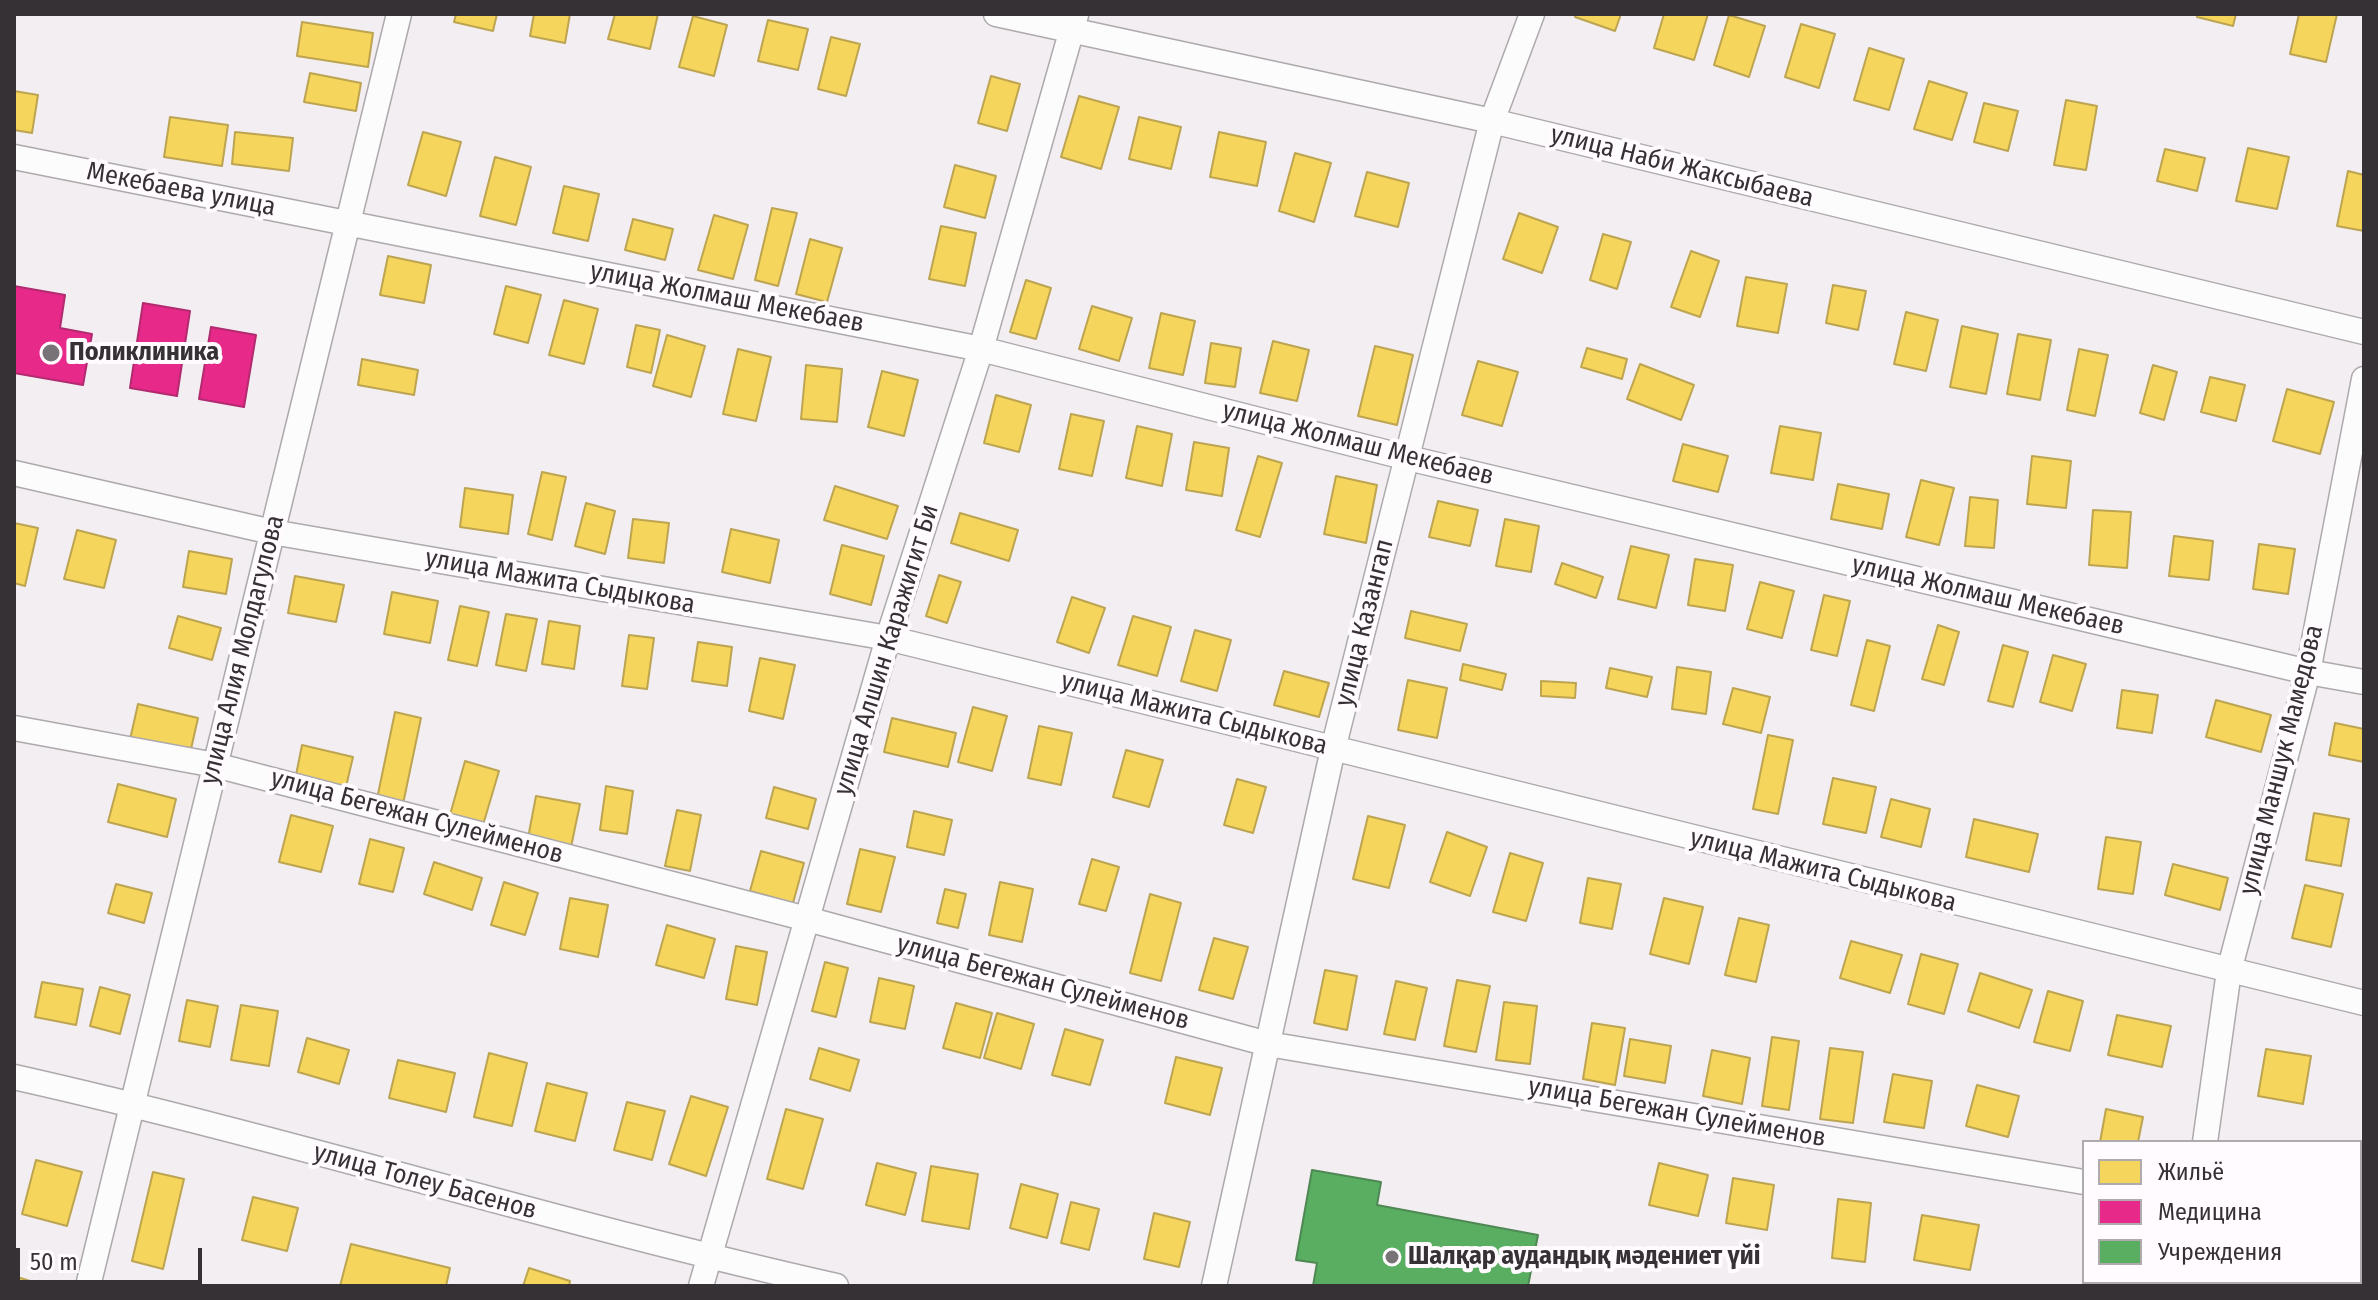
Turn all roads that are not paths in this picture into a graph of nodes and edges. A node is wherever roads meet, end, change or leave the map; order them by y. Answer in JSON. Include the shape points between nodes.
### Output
{"nodes":[{"id":1,"x":399,"y":14,"type":"edge"},
{"id":2,"x":996,"y":14,"type":"edge"},
{"id":3,"x":1532,"y":14,"type":"edge"},
{"id":4,"x":1074,"y":22,"type":"edge"},
{"id":5,"x":1492,"y":121,"type":"junction"},
{"id":6,"x":14,"y":157,"type":"edge"},
{"id":7,"x":348,"y":222,"type":"junction"},
{"id":8,"x":2364,"y":332,"type":"edge"},
{"id":9,"x":981,"y":349,"type":"junction"},
{"id":10,"x":2364,"y":379,"type":"edge"},
{"id":11,"x":1408,"y":458,"type":"junction"},
{"id":12,"x":14,"y":473,"type":"edge"},
{"id":13,"x":272,"y":532,"type":"junction"},
{"id":14,"x":888,"y":638,"type":"junction"},
{"id":15,"x":2308,"y":672,"type":"junction"},
{"id":16,"x":2364,"y":682,"type":"edge"},
{"id":17,"x":14,"y":728,"type":"edge"},
{"id":18,"x":1333,"y":749,"type":"junction"},
{"id":19,"x":215,"y":765,"type":"junction"},
{"id":20,"x":807,"y":919,"type":"junction"},
{"id":21,"x":2229,"y":971,"type":"junction"},
{"id":22,"x":2364,"y":1003,"type":"edge"},
{"id":23,"x":1268,"y":1044,"type":"junction"},
{"id":24,"x":14,"y":1077,"type":"edge"},
{"id":25,"x":133,"y":1104,"type":"junction"},
{"id":26,"x":2205,"y":1140,"type":"edge"},
{"id":27,"x":2082,"y":1182,"type":"edge"},
{"id":28,"x":709,"y":1258,"type":"junction"},
{"id":29,"x":88,"y":1286,"type":"edge"},
{"id":30,"x":701,"y":1286,"type":"edge"},
{"id":31,"x":836,"y":1286,"type":"edge"},
{"id":32,"x":1214,"y":1286,"type":"edge"}],
"edges":[{"from":1,"to":7,"type":"street","name":"улица Алия Молдагулова"},
{"from":2,"to":4,"type":"street","name":"улица Наби Жаксыбаева"},
{"from":3,"to":5,"type":"street","name":"улица Казангап"},
{"from":4,"to":5,"type":"street","name":"улица Наби Жаксыбаева"},
{"from":4,"to":9,"type":"street","name":"улица Алшин Каражигит Би"},
{"from":5,"to":8,"type":"street","name":"улица Наби Жаксыбаева"},
{"from":5,"to":11,"type":"street","name":"улица Казангап"},
{"from":6,"to":7,"type":"street","name":"Мекебаева улица"},
{"from":7,"to":9,"type":"street","name":"улица Жолмаш Мекебаев"},
{"from":7,"to":13,"type":"street","name":"улица Алия Молдагулова"},
{"from":9,"to":11,"type":"street","name":"улица Жолмаш Мекебаев"},
{"from":9,"to":14,"type":"street","name":"улица Алшин Каражигит Би"},
{"from":10,"to":15,"type":"street","name":"улица Маншук Мамедова"},
{"from":11,"to":15,"type":"street","name":"улица Жолмаш Мекебаев"},
{"from":11,"to":18,"type":"street","name":"улица Казангап"},
{"from":12,"to":13,"type":"street","name":"улица Мажита Сыдыкова"},
{"from":13,"to":14,"type":"street","name":"улица Мажита Сыдыкова"},
{"from":13,"to":19,"type":"street","name":"улица Алия Молдагулова"},
{"from":14,"to":18,"type":"street","name":"улица Мажита Сыдыкова"},
{"from":14,"to":20,"type":"street","name":"улица Алшин Каражигит Би"},
{"from":15,"to":16,"type":"street","name":"улица Жолмаш Мекебаев"},
{"from":15,"to":21,"type":"street","name":"улица Маншук Мамедова"},
{"from":17,"to":19,"type":"street","name":"улица Бегежан Сулейменов"},
{"from":18,"to":21,"type":"street","name":"улица Мажита Сыдыкова"},
{"from":18,"to":23,"type":"street","name":"улица Казангап"},
{"from":19,"to":20,"type":"street","name":"улица Бегежан Сулейменов"},
{"from":19,"to":25,"type":"street","name":"улица Алия Молдагулова"},
{"from":20,"to":23,"type":"street","name":"улица Бегежан Сулейменов"},
{"from":20,"to":28,"type":"street","name":"улица Алшин Каражигит Би"},
{"from":21,"to":22,"type":"street","name":"улица Мажита Сыдыкова"},
{"from":21,"to":26,"type":"street","name":"улица Маншук Мамедова"},
{"from":23,"to":27,"type":"street","name":"улица Бегежан Сулейменов"},
{"from":23,"to":32,"type":"street","name":"улица Казангап"},
{"from":24,"to":25,"type":"street","name":"улица Толеу Басенов"},
{"from":25,"to":28,"type":"street","name":"улица Толеу Басенов"},
{"from":25,"to":29,"type":"street","name":"улица Алия Молдагулова"},
{"from":28,"to":30,"type":"street","name":"улица Алшин Каражигит Би"},
{"from":28,"to":31,"type":"street","name":"улица Толеу Басенов"}]}
